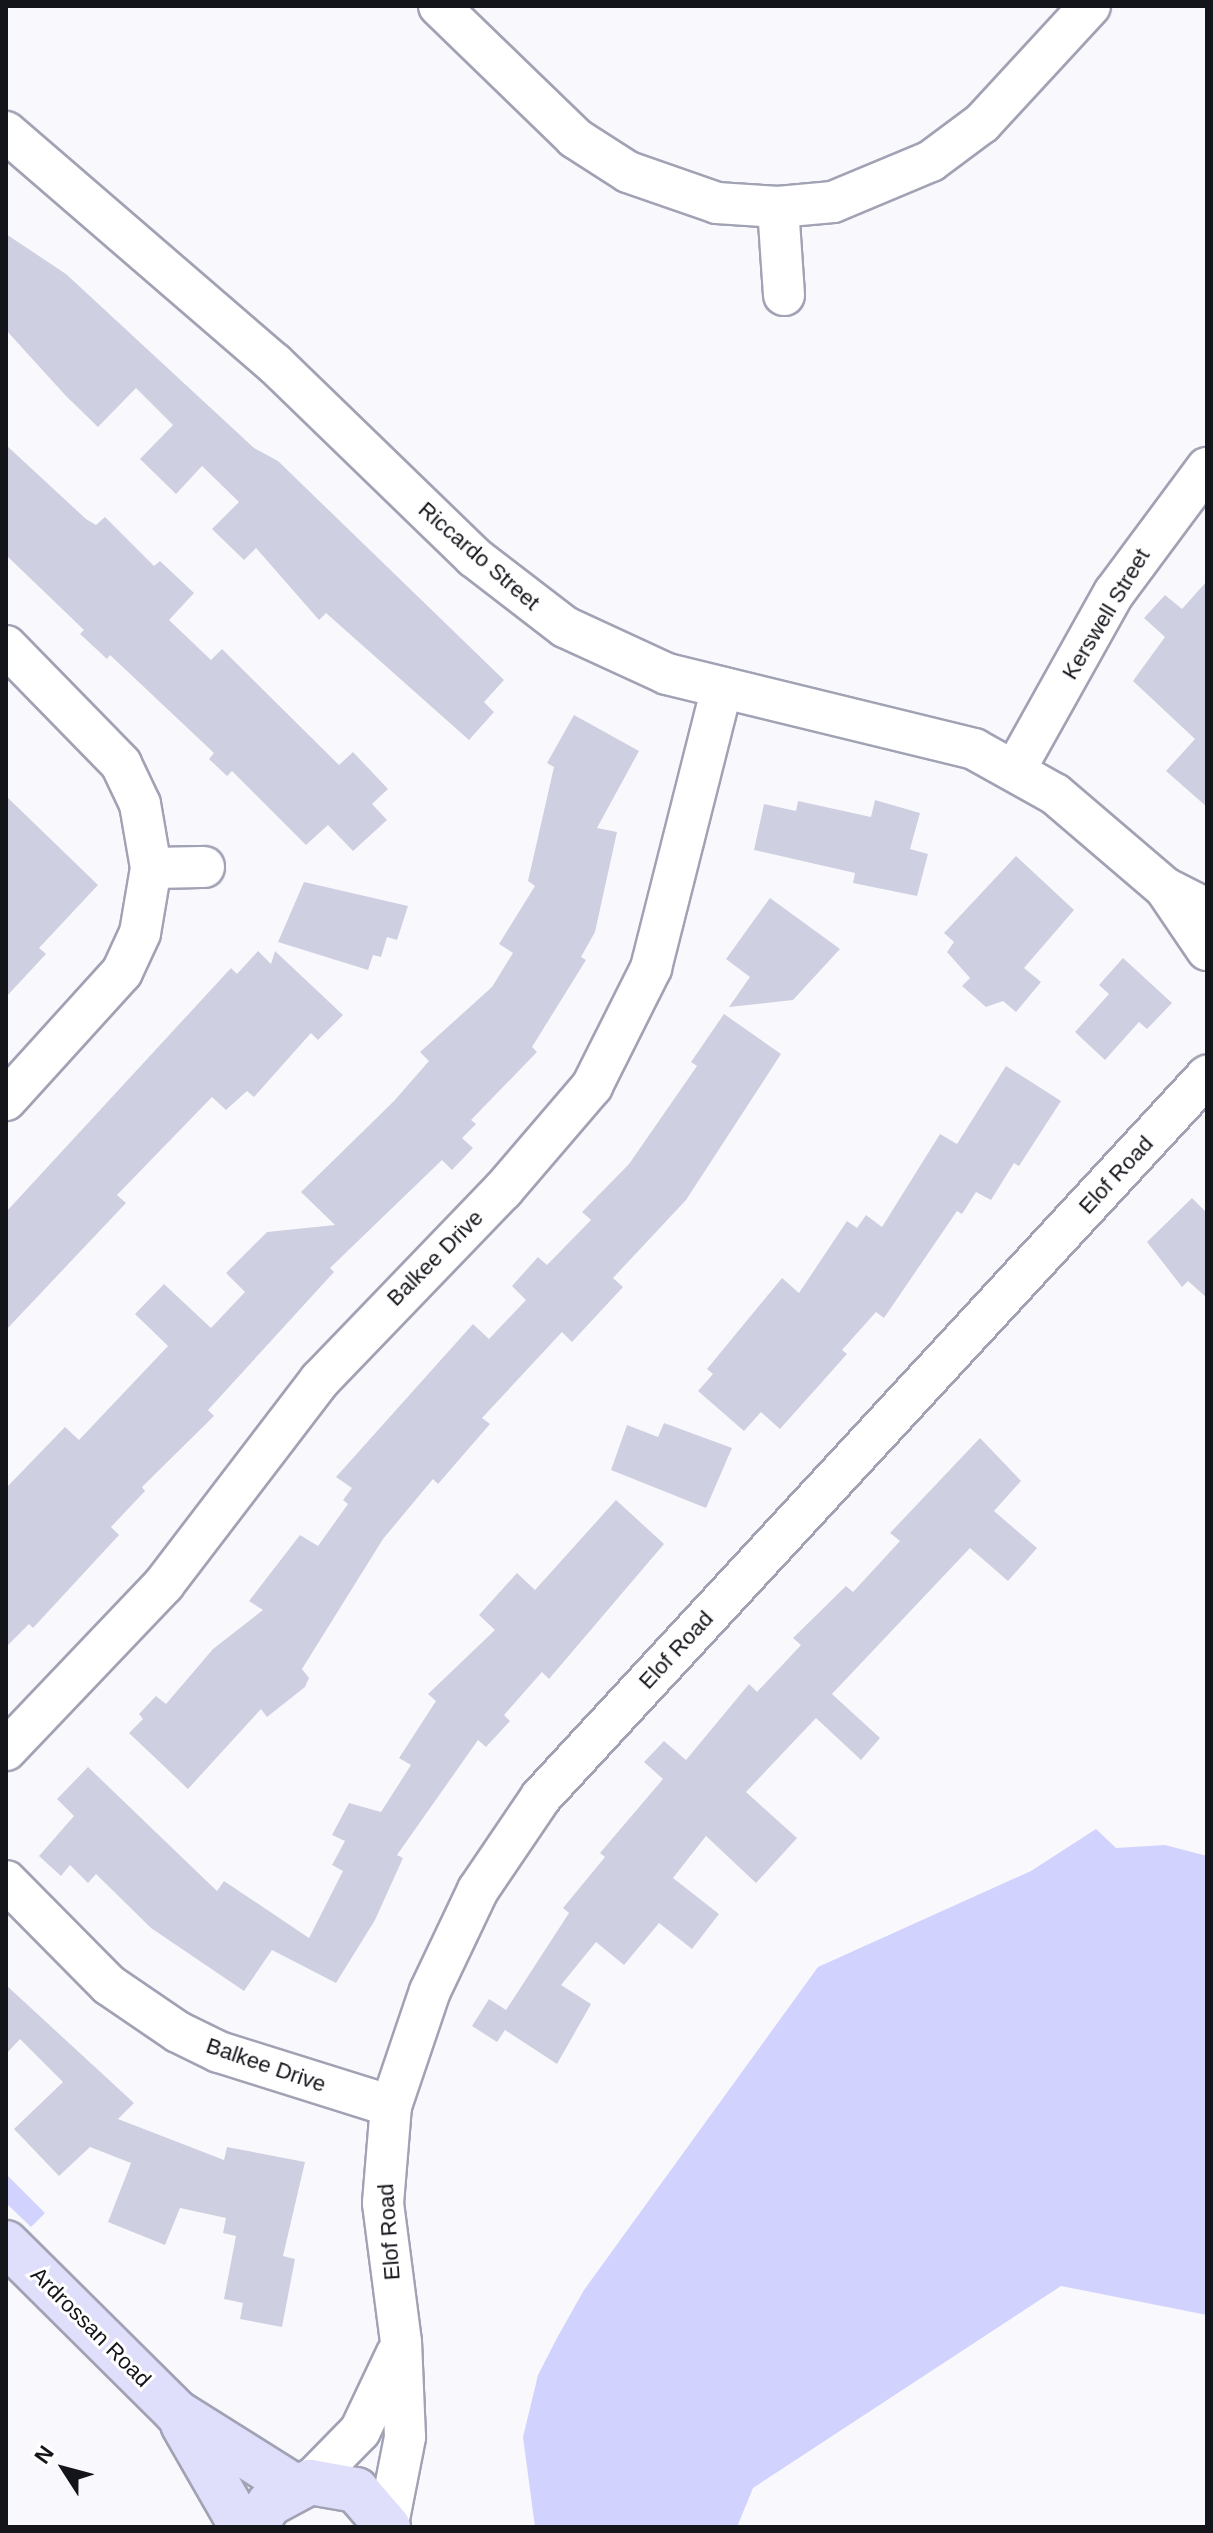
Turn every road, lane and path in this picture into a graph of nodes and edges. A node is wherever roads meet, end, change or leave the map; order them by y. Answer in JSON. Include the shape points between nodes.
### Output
{"nodes":[{"id":1,"x":439,"y":6,"type":"edge"},
{"id":2,"x":1090,"y":6,"type":"edge"},
{"id":3,"x":6,"y":132,"type":"edge"},
{"id":4,"x":778,"y":207,"type":"junction"},
{"id":5,"x":784,"y":295,"type":"dead end"},
{"id":6,"x":1207,"y":468,"type":"edge"},
{"id":7,"x":6,"y":646,"type":"edge"},
{"id":8,"x":722,"y":688,"type":"junction"},
{"id":9,"x":1016,"y":768,"type":"junction"},
{"id":10,"x":204,"y":867,"type":"dead end"},
{"id":11,"x":151,"y":868,"type":"junction"},
{"id":12,"x":1165,"y":888,"type":"junction"},
{"id":13,"x":1207,"y":909,"type":"edge"},
{"id":14,"x":1207,"y":950,"type":"edge"},
{"id":15,"x":1207,"y":1076,"type":"edge"},
{"id":16,"x":6,"y":1100,"type":"edge"},
{"id":17,"x":6,"y":1750,"type":"edge"},
{"id":18,"x":6,"y":1881,"type":"edge"},
{"id":19,"x":391,"y":2106,"type":"junction"},
{"id":20,"x":6,"y":2243,"type":"edge"},
{"id":21,"x":401,"y":2342,"type":"junction"},
{"id":22,"x":176,"y":2412,"type":"junction"},
{"id":23,"x":302,"y":2485,"type":"junction"},
{"id":24,"x":388,"y":2525,"type":"edge"},
{"id":25,"x":242,"y":2527,"type":"edge"},
{"id":26,"x":255,"y":2527,"type":"edge"}],
"edges":[{"from":1,"to":4,"type":"street","via":[[575,138],[628,172],[717,203]]},
{"from":2,"to":4,"type":"street","via":[[982,123],[931,161],[833,202]]},
{"from":3,"to":8,"type":"street","name":"Riccardo Street","via":[[274,363],[520,597],[619,655]]},
{"from":4,"to":5,"type":"street"},
{"from":6,"to":9,"type":"street","name":"Kerswell Street","via":[[1114,593]]},
{"from":7,"to":11,"type":"street","via":[[121,764],[140,804]]},
{"from":8,"to":9,"type":"street","name":"Riccardo Street","via":[[920,733]]},
{"from":8,"to":17,"type":"street","name":"Balkee Drive","via":[[651,968],[592,1086],[503,1190],[320,1380],[164,1584]]},
{"from":9,"to":12,"type":"street","name":"Riccardo Street","via":[[1090,821]]},
{"from":10,"to":11,"type":"street"},
{"from":11,"to":16,"type":"street","via":[[140,933],[122,972]]},
{"from":12,"to":13,"type":"street","name":"Riccardo Street"},
{"from":12,"to":14,"type":"street","name":"Riccardo Street"},
{"from":15,"to":19,"type":"street","name":"Elof Road","via":[[541,1797],[458,1926]]},
{"from":18,"to":19,"type":"street","name":"Balkee Drive","via":[[109,1985],[178,2032],[219,2052]]},
{"from":19,"to":21,"type":"street","name":"Elof Road","via":[[383,2203]]},
{"from":20,"to":22,"type":"main road","name":"Ardrossan Road"},
{"from":21,"to":23,"type":"street","via":[[360,2431]]},
{"from":21,"to":24,"type":"street","name":"Elof Road","via":[[405,2437]]},
{"from":22,"to":23,"type":"main road","name":"Ardrossan Road"},
{"from":22,"to":25,"type":"main road","name":"Ardrossan Road"},
{"from":23,"to":24,"type":"main road","via":[[356,2490]]},
{"from":23,"to":26,"type":"main road","via":[[269,2504]]}]}
